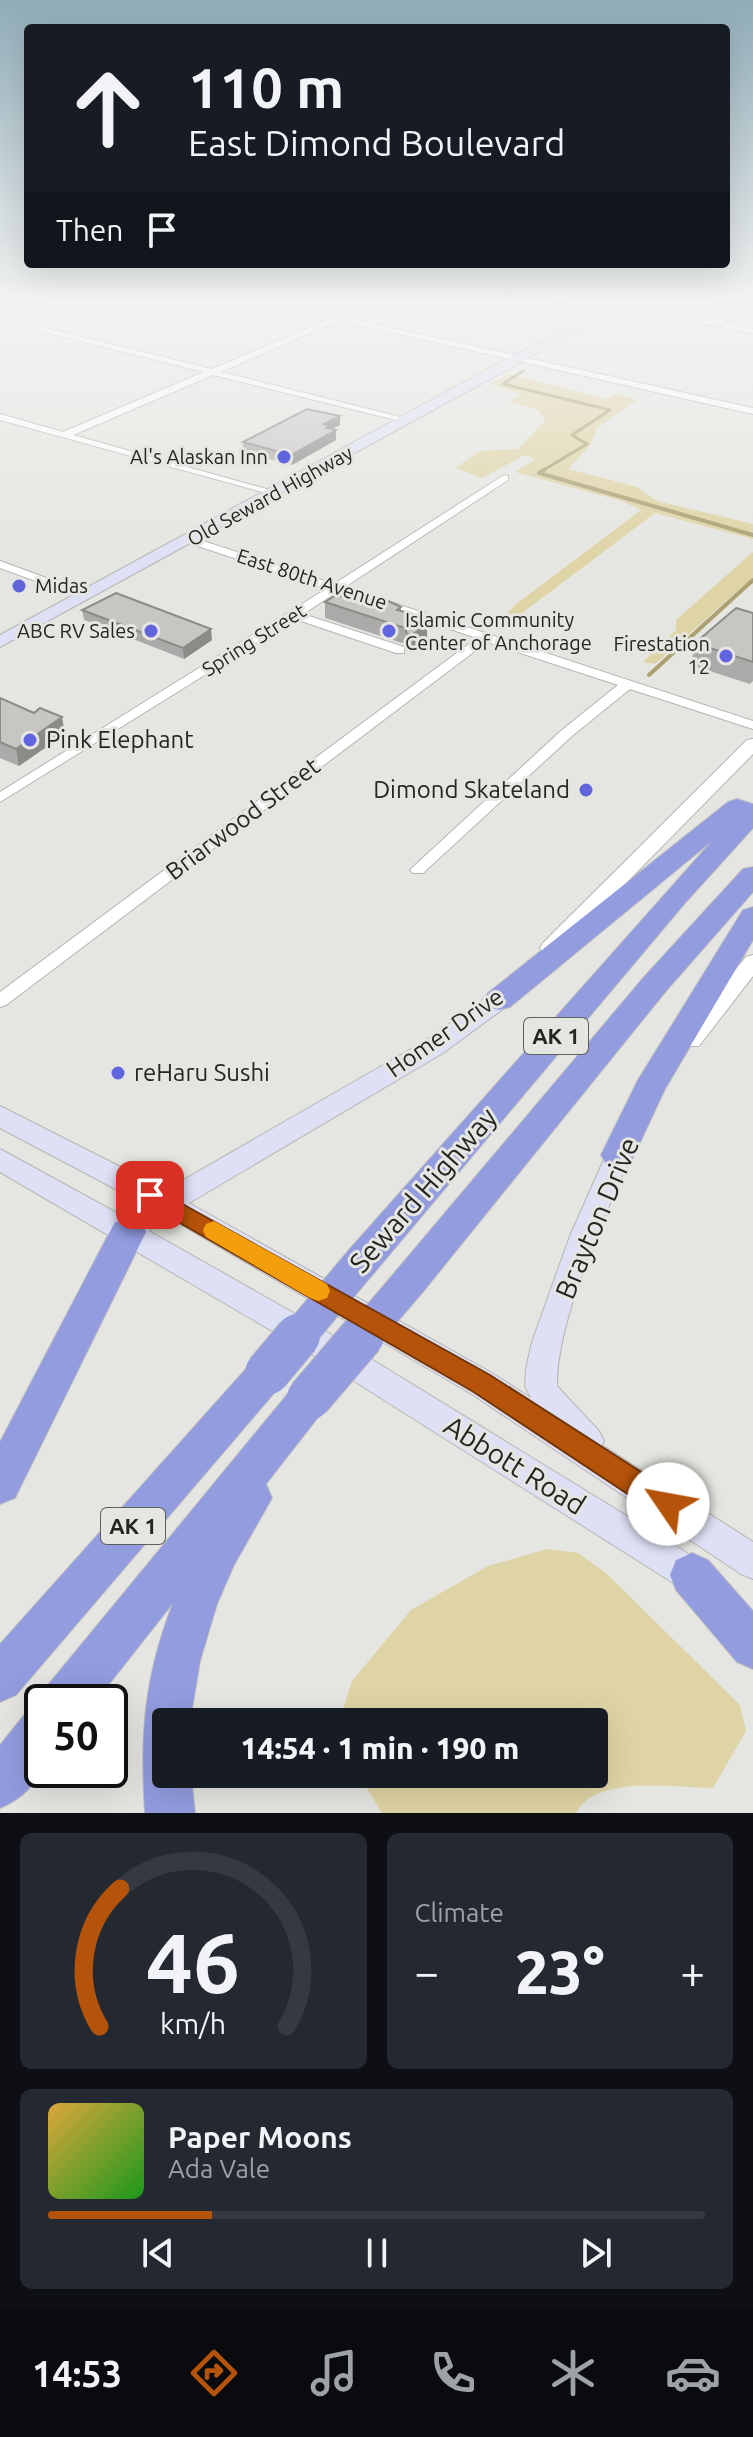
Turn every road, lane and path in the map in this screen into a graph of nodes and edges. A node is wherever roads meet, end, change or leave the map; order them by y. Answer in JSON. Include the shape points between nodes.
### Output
{"nodes":[{"id":1,"x":179,"y":388,"type":"edge"},
{"id":2,"x":272,"y":388,"type":"edge"},
{"id":3,"x":464,"y":388,"type":"edge"},
{"id":4,"x":648,"y":388,"type":"edge"},
{"id":5,"x":753,"y":411,"type":"edge"},
{"id":6,"x":0,"y":417,"type":"edge"},
{"id":7,"x":405,"y":421,"type":"junction"},
{"id":8,"x":64,"y":435,"type":"junction"},
{"id":9,"x":504,"y":478,"type":"dead end"},
{"id":10,"x":273,"y":494,"type":"junction"},
{"id":11,"x":190,"y":540,"type":"junction"},
{"id":12,"x":0,"y":564,"type":"edge"},
{"id":13,"x":337,"y":586,"type":"junction"},
{"id":14,"x":86,"y":596,"type":"junction"},
{"id":15,"x":294,"y":615,"type":"junction"},
{"id":16,"x":486,"y":637,"type":"junction"},
{"id":17,"x":0,"y":642,"type":"edge"},
{"id":18,"x":400,"y":650,"type":"dead end"},
{"id":19,"x":629,"y":683,"type":"junction"},
{"id":20,"x":753,"y":725,"type":"edge"},
{"id":21,"x":753,"y":744,"type":"edge"},
{"id":22,"x":753,"y":794,"type":"edge"},
{"id":23,"x":0,"y":798,"type":"edge"},
{"id":24,"x":753,"y":812,"type":"edge"},
{"id":25,"x":418,"y":870,"type":"dead end"},
{"id":26,"x":753,"y":875,"type":"edge"},
{"id":27,"x":753,"y":916,"type":"edge"},
{"id":28,"x":753,"y":962,"type":"edge"},
{"id":29,"x":499,"y":1000,"type":"junction"},
{"id":30,"x":0,"y":1001,"type":"edge"},
{"id":31,"x":0,"y":1116,"type":"edge"},
{"id":32,"x":618,"y":1155,"type":"junction"},
{"id":33,"x":0,"y":1159,"type":"edge"},
{"id":34,"x":166,"y":1203,"type":"junction"},
{"id":35,"x":128,"y":1232,"type":"junction"},
{"id":36,"x":315,"y":1402,"type":"junction"},
{"id":37,"x":624,"y":1476,"type":"junction"},
{"id":38,"x":0,"y":1484,"type":"edge"},
{"id":39,"x":753,"y":1562,"type":"edge"},
{"id":40,"x":692,"y":1575,"type":"junction"},
{"id":41,"x":753,"y":1617,"type":"edge"},
{"id":42,"x":753,"y":1646,"type":"edge"},
{"id":43,"x":0,"y":1679,"type":"edge"},
{"id":44,"x":80,"y":1684,"type":"edge"},
{"id":45,"x":169,"y":1708,"type":"edge"},
{"id":46,"x":24,"y":1753,"type":"edge"},
{"id":47,"x":0,"y":1783,"type":"edge"},
{"id":48,"x":168,"y":1788,"type":"edge"},
{"id":49,"x":170,"y":1813,"type":"edge"}],
"edges":[{"from":1,"to":8,"type":"street"},
{"from":2,"to":7,"type":"street"},
{"from":3,"to":7,"type":"main road","name":"Old Seward Highway"},
{"from":4,"to":5,"type":"street"},
{"from":6,"to":8,"type":"street"},
{"from":7,"to":10,"type":"main road","name":"Old Seward Highway"},
{"from":8,"to":10,"type":"street"},
{"from":9,"to":13,"type":"street","name":"Spring Street"},
{"from":10,"to":11,"type":"main road","name":"Old Seward Highway"},
{"from":11,"to":13,"type":"street","name":"East 80th Avenue"},
{"from":11,"to":14,"type":"main road","name":"Old Seward Highway"},
{"from":12,"to":14,"type":"street"},
{"from":13,"to":15,"type":"street","name":"Spring Street"},
{"from":13,"to":16,"type":"street","name":"East 80th Avenue"},
{"from":14,"to":17,"type":"main road","name":"Old Seward Highway"},
{"from":15,"to":18,"type":"street"},
{"from":15,"to":23,"type":"street","name":"Spring Street"},
{"from":16,"to":19,"type":"street","name":"East 80th Avenue"},
{"from":16,"to":30,"type":"street","name":"Briarwood Street"},
{"from":19,"to":20,"type":"street","name":"East 80th Avenue"},
{"from":19,"to":25,"type":"street"},
{"from":21,"to":29,"type":"street","name":"Homer Drive"},
{"from":22,"to":29,"type":"highway"},
{"from":24,"to":43,"type":"highway","name":"Seward Highway","number":"AK 1","bridge":true},
{"from":26,"to":36,"type":"highway","name":"Seward Highway","number":"AK 1","bridge":true,"via":[[637,1005]]},
{"from":27,"to":32,"type":"highway","via":[[649,1088]]},
{"from":28,"to":32,"type":"street","name":"Brayton Drive","via":[[691,1040]]},
{"from":29,"to":34,"type":"main road","name":"Homer Drive","via":[[434,1047]]},
{"from":31,"to":34,"type":"main road","name":"Abbott Road"},
{"from":32,"to":37,"type":"main road","name":"Brayton Drive","via":[[576,1258],[540,1379],[547,1399]]},
{"from":33,"to":35,"type":"main road","name":"Abbott Road"},
{"from":34,"to":35,"type":"main road","name":"Homer Drive"},
{"from":34,"to":37,"type":"main road","name":"Abbott Road","via":[[481,1383]]},
{"from":35,"to":38,"type":"highway"},
{"from":35,"to":40,"type":"main road","name":"Abbott Road","via":[[316,1341]]},
{"from":36,"to":44,"type":"highway","number":"AK 1"},
{"from":36,"to":45,"type":"highway","via":[[212,1558],[180,1645]]},
{"from":37,"to":39,"type":"main road","name":"Abbott Road"},
{"from":40,"to":41,"type":"main road","name":"Abbott Road"},
{"from":40,"to":42,"type":"highway"},
{"from":46,"to":47,"type":"highway"},
{"from":48,"to":49,"type":"highway"}]}
